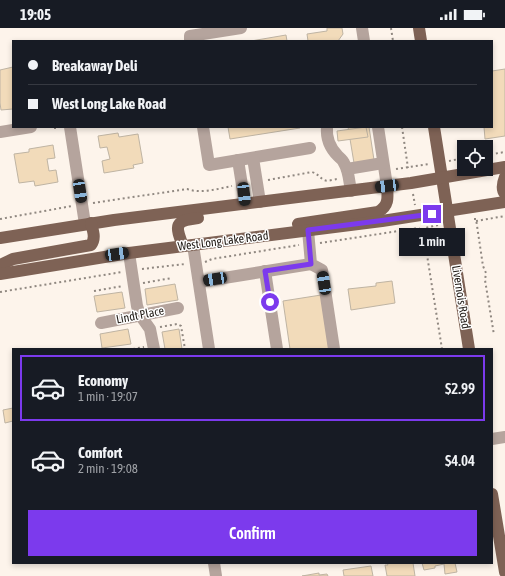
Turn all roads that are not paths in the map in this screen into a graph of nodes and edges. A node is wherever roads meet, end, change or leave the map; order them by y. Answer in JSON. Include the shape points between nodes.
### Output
{"nodes":[{"id":1,"x":241,"y":28,"type":"edge"},
{"id":2,"x":362,"y":28,"type":"edge"},
{"id":3,"x":419,"y":28,"type":"edge"},
{"id":4,"x":190,"y":40,"type":"edge"},
{"id":5,"x":364,"y":40,"type":"edge"},
{"id":6,"x":421,"y":40,"type":"edge"},
{"id":7,"x":25,"y":128,"type":"edge"},
{"id":8,"x":70,"y":128,"type":"edge"},
{"id":9,"x":204,"y":128,"type":"edge"},
{"id":10,"x":327,"y":128,"type":"edge"},
{"id":11,"x":378,"y":128,"type":"edge"},
{"id":12,"x":434,"y":128,"type":"edge"},
{"id":13,"x":0,"y":132,"type":"edge"},
{"id":14,"x":310,"y":148,"type":"dead end"},
{"id":15,"x":253,"y":158,"type":"junction"},
{"id":16,"x":238,"y":160,"type":"junction"},
{"id":17,"x":387,"y":166,"type":"junction"},
{"id":18,"x":505,"y":167,"type":"edge"},
{"id":19,"x":344,"y":173,"type":"junction"},
{"id":20,"x":505,"y":177,"type":"edge"},
{"id":21,"x":442,"y":178,"type":"junction"},
{"id":22,"x":387,"y":186,"type":"junction"},
{"id":23,"x":346,"y":192,"type":"junction"},
{"id":24,"x":505,"y":194,"type":"edge"},
{"id":25,"x":260,"y":202,"type":"junction"},
{"id":26,"x":505,"y":202,"type":"edge"},
{"id":27,"x":245,"y":204,"type":"junction"},
{"id":28,"x":447,"y":211,"type":"junction"},
{"id":29,"x":88,"y":224,"type":"junction"},
{"id":30,"x":308,"y":230,"type":"junction"},
{"id":31,"x":265,"y":236,"type":"junction"},
{"id":32,"x":0,"y":238,"type":"edge"},
{"id":33,"x":188,"y":245,"type":"junction"},
{"id":34,"x":129,"y":253,"type":"junction"},
{"id":35,"x":311,"y":264,"type":"junction"},
{"id":36,"x":0,"y":265,"type":"edge"},
{"id":37,"x":265,"y":271,"type":"junction"},
{"id":38,"x":0,"y":274,"type":"edge"},
{"id":39,"x":199,"y":282,"type":"junction"},
{"id":40,"x":178,"y":308,"type":"dead end"},
{"id":41,"x":140,"y":315,"type":"junction"},
{"id":42,"x":101,"y":322,"type":"dead end"},
{"id":43,"x":149,"y":348,"type":"edge"},
{"id":44,"x":209,"y":348,"type":"edge"},
{"id":45,"x":277,"y":348,"type":"edge"},
{"id":46,"x":334,"y":348,"type":"edge"},
{"id":47,"x":469,"y":348,"type":"edge"},
{"id":48,"x":505,"y":437,"type":"edge"},
{"id":49,"x":493,"y":439,"type":"edge"},
{"id":50,"x":493,"y":500,"type":"edge"},
{"id":51,"x":214,"y":564,"type":"edge"},
{"id":52,"x":505,"y":572,"type":"edge"},
{"id":53,"x":216,"y":576,"type":"edge"}],
"edges":[{"from":1,"to":4,"type":"street","via":[[190,36]]},
{"from":2,"to":5,"type":"street"},
{"from":3,"to":6,"type":"main road"},
{"from":7,"to":13,"type":"street"},
{"from":8,"to":29,"type":"street"},
{"from":9,"to":16,"type":"street","via":[[209,165]]},
{"from":10,"to":19,"type":"street","via":[[326,136],[331,146],[344,162]]},
{"from":11,"to":17,"type":"street"},
{"from":12,"to":21,"type":"main road","name":"Livernois Road"},
{"from":14,"to":15,"type":"street"},
{"from":15,"to":16,"type":"street"},
{"from":15,"to":25,"type":"street"},
{"from":16,"to":27,"type":"street"},
{"from":17,"to":19,"type":"street"},
{"from":17,"to":22,"type":"street"},
{"from":18,"to":21,"type":"main road"},
{"from":19,"to":23,"type":"street"},
{"from":20,"to":24,"type":"main road"},
{"from":21,"to":22,"type":"main road"},
{"from":21,"to":28,"type":"main road","name":"Livernois Road"},
{"from":22,"to":23,"type":"main road"},
{"from":22,"to":31,"type":"main road","via":[[387,203],[378,212],[296,224]]},
{"from":23,"to":25,"type":"main road"},
{"from":23,"to":33,"type":"main road","via":[[323,202],[185,219],[178,228]]},
{"from":25,"to":27,"type":"main road"},
{"from":26,"to":28,"type":"main road","name":"West Long Lake Road"},
{"from":27,"to":29,"type":"main road"},
{"from":28,"to":30,"type":"main road","name":"West Long Lake Road"},
{"from":28,"to":47,"type":"main road","name":"Livernois Road"},
{"from":29,"to":32,"type":"main road"},
{"from":29,"to":36,"type":"main road","via":[[94,235],[91,245],[12,259]]},
{"from":30,"to":31,"type":"main road","name":"West Long Lake Road"},
{"from":30,"to":35,"type":"street"},
{"from":31,"to":33,"type":"main road","name":"West Long Lake Road"},
{"from":33,"to":34,"type":"main road","name":"West Long Lake Road"},
{"from":33,"to":39,"type":"street"},
{"from":34,"to":38,"type":"main road","name":"West Long Lake Road"},
{"from":34,"to":41,"type":"street"},
{"from":35,"to":37,"type":"street"},
{"from":35,"to":46,"type":"street","via":[[322,270]]},
{"from":37,"to":39,"type":"street"},
{"from":37,"to":45,"type":"street"},
{"from":39,"to":44,"type":"street"},
{"from":40,"to":41,"type":"street","name":"Lindt Place"},
{"from":41,"to":42,"type":"street","name":"Lindt Place"},
{"from":41,"to":43,"type":"street","via":[[150,329]]},
{"from":48,"to":49,"type":"street"},
{"from":50,"to":52,"type":"main road"},
{"from":51,"to":53,"type":"street"}]}
